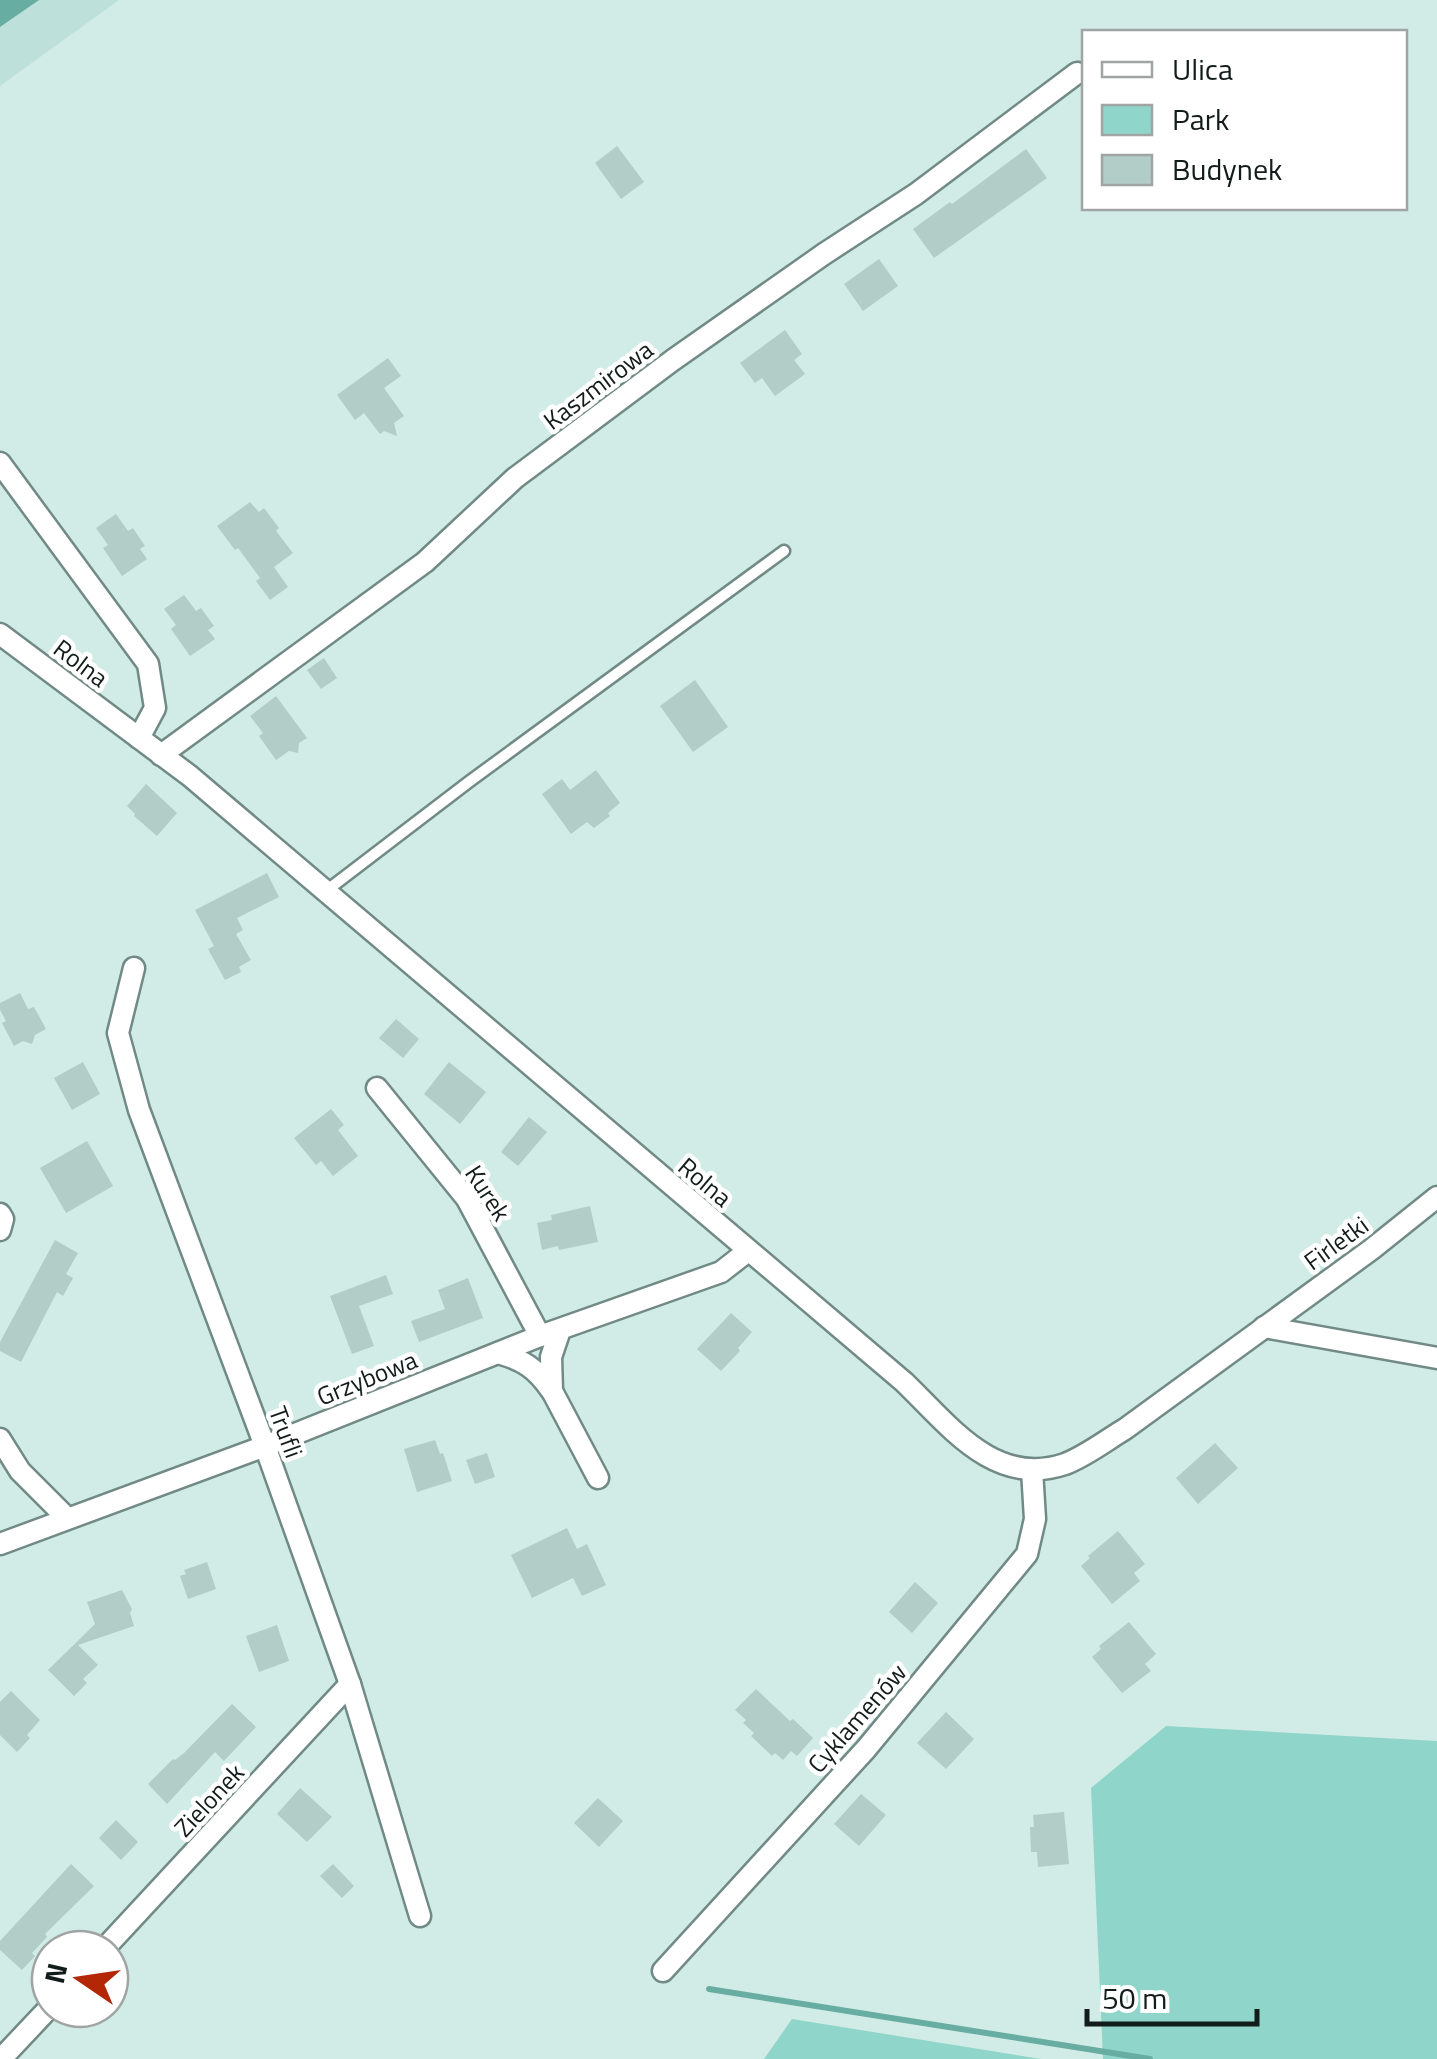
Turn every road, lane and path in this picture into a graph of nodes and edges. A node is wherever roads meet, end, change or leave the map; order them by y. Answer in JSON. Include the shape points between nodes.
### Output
{"nodes":[{"id":1,"x":1077,"y":73,"type":"dead end"},
{"id":2,"x":0,"y":462,"type":"edge"},
{"id":3,"x":784,"y":551,"type":"dead end"},
{"id":4,"x":0,"y":634,"type":"edge"},
{"id":5,"x":139,"y":738,"type":"junction"},
{"id":6,"x":161,"y":754,"type":"junction"},
{"id":7,"x":326,"y":892,"type":"junction"},
{"id":8,"x":134,"y":968,"type":"dead end"},
{"id":9,"x":377,"y":1088,"type":"dead end"},
{"id":10,"x":1437,"y":1198,"type":"edge"},
{"id":11,"x":0,"y":1214,"type":"edge"},
{"id":12,"x":0,"y":1230,"type":"edge"},
{"id":13,"x":748,"y":1250,"type":"junction"},
{"id":14,"x":1264,"y":1327,"type":"junction"},
{"id":15,"x":550,"y":1333,"type":"junction"},
{"id":16,"x":498,"y":1353,"type":"junction"},
{"id":17,"x":1437,"y":1358,"type":"edge"},
{"id":18,"x":552,"y":1391,"type":"junction"},
{"id":19,"x":0,"y":1439,"type":"edge"},
{"id":20,"x":265,"y":1446,"type":"junction"},
{"id":21,"x":1032,"y":1470,"type":"junction"},
{"id":22,"x":598,"y":1478,"type":"dead end"},
{"id":23,"x":67,"y":1518,"type":"junction"},
{"id":24,"x":0,"y":1544,"type":"edge"},
{"id":25,"x":350,"y":1684,"type":"junction"},
{"id":26,"x":420,"y":1916,"type":"dead end"},
{"id":27,"x":123,"y":1929,"type":"edge"},
{"id":28,"x":663,"y":1972,"type":"dead end"},
{"id":29,"x":30,"y":2029,"type":"edge"},
{"id":30,"x":2,"y":2059,"type":"edge"}],
"edges":[{"from":1,"to":6,"type":"street","name":"Kaszmirowa","via":[[916,194],[673,360],[515,478],[424,562]]},
{"from":2,"to":5,"type":"street","via":[[148,664],[156,708]]},
{"from":3,"to":7,"type":"lane"},
{"from":4,"to":5,"type":"street","name":"Rolna"},
{"from":5,"to":6,"type":"street","name":"Rolna"},
{"from":6,"to":7,"type":"street","name":"Rolna"},
{"from":7,"to":13,"type":"street","name":"Rolna"},
{"from":8,"to":20,"type":"street","name":"Trufli","via":[[118,1033],[139,1110]]},
{"from":9,"to":15,"type":"street","name":"Kurek","via":[[466,1199]]},
{"from":10,"to":14,"type":"street","name":"Firletki"},
{"from":11,"to":12,"type":"street"},
{"from":13,"to":15,"type":"street","name":"Grzybowa","via":[[721,1272]]},
{"from":13,"to":21,"type":"street","name":"Rolna","via":[[972,1447],[1007,1466]]},
{"from":14,"to":17,"type":"street"},
{"from":14,"to":21,"type":"street","via":[[1084,1455]]},
{"from":15,"to":16,"type":"street","name":"Grzybowa"},
{"from":15,"to":18,"type":"street"},
{"from":16,"to":18,"type":"street","via":[[539,1372]]},
{"from":16,"to":20,"type":"street","name":"Grzybowa"},
{"from":18,"to":22,"type":"street"},
{"from":19,"to":23,"type":"street","via":[[20,1471]]},
{"from":20,"to":23,"type":"street","name":"Grzybowa"},
{"from":20,"to":25,"type":"street","name":"Trufli"},
{"from":21,"to":28,"type":"street","name":"Cyklamenów","via":[[1035,1518],[1028,1554],[866,1749]]},
{"from":23,"to":24,"type":"street","name":"Grzybowa"},
{"from":25,"to":26,"type":"street","name":"Trufli"},
{"from":25,"to":27,"type":"street","name":"Zielonek"},
{"from":29,"to":30,"type":"street"}]}
